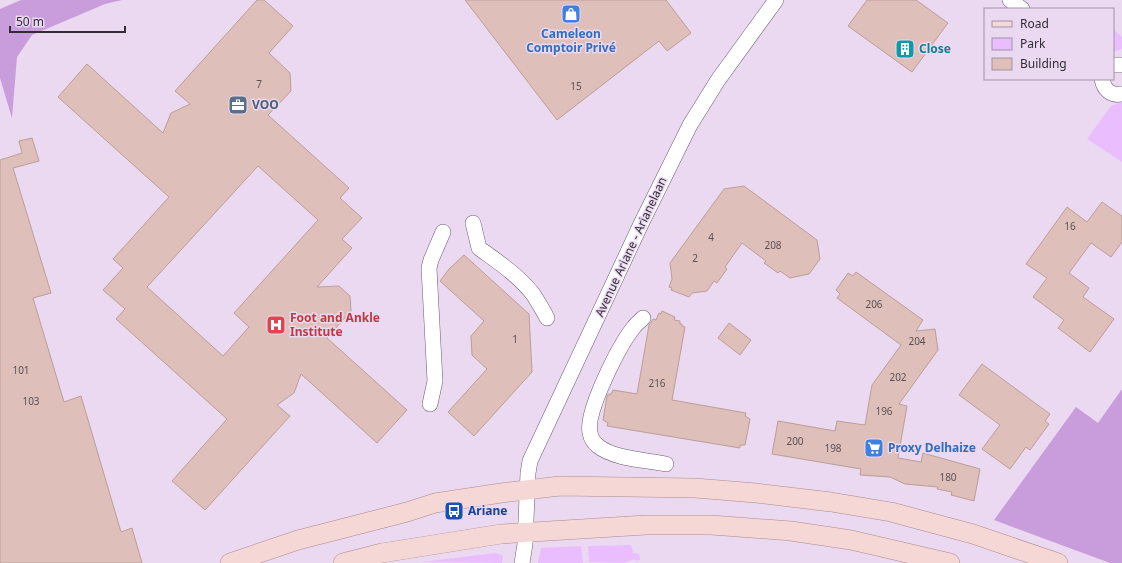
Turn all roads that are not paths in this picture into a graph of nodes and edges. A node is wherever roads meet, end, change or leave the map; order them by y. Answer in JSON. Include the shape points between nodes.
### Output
{"nodes":[{"id":1,"x":776,"y":0,"type":"edge"},
{"id":2,"x":1010,"y":0,"type":"edge"},
{"id":3,"x":1021,"y":8,"type":"edge"},
{"id":4,"x":1102,"y":80,"type":"edge"},
{"id":5,"x":1122,"y":94,"type":"edge"},
{"id":6,"x":473,"y":223,"type":"dead end"},
{"id":7,"x":443,"y":232,"type":"dead end"},
{"id":8,"x":547,"y":318,"type":"dead end"},
{"id":9,"x":643,"y":318,"type":"dead end"},
{"id":10,"x":430,"y":404,"type":"dead end"},
{"id":11,"x":666,"y":464,"type":"dead end"},
{"id":12,"x":527,"y":490,"type":"junction"},
{"id":13,"x":525,"y":533,"type":"junction"},
{"id":14,"x":230,"y":563,"type":"edge"},
{"id":15,"x":343,"y":563,"type":"edge"},
{"id":16,"x":522,"y":563,"type":"edge"},
{"id":17,"x":950,"y":563,"type":"edge"},
{"id":18,"x":1058,"y":563,"type":"edge"}],
"edges":[{"from":1,"to":12,"type":"street","name":"Avenue Ariane - Arianelaan","via":[[718,80],[690,125],[530,461]]},
{"from":2,"to":3,"type":"street"},
{"from":4,"to":5,"type":"street","via":[[1109,92]]},
{"from":6,"to":8,"type":"street","via":[[479,248],[520,280]]},
{"from":7,"to":10,"type":"street","via":[[430,268],[435,381]]},
{"from":9,"to":11,"type":"street","via":[[627,337],[602,386],[590,421],[590,434],[592,440],[606,451]]},
{"from":12,"to":13,"type":"street","name":"Avenue Ariane - Arianelaan"},
{"from":12,"to":14,"type":"main road","via":[[435,503],[298,540]]},
{"from":12,"to":18,"type":"main road","via":[[560,486],[688,488],[830,502],[891,512],[973,534]]},
{"from":13,"to":15,"type":"main road","via":[[501,534],[382,553]]},
{"from":13,"to":16,"type":"street","name":"Avenue Ariane - Arianelaan"},
{"from":13,"to":17,"type":"main road","via":[[646,525],[711,525],[791,531],[851,540]]}]}
